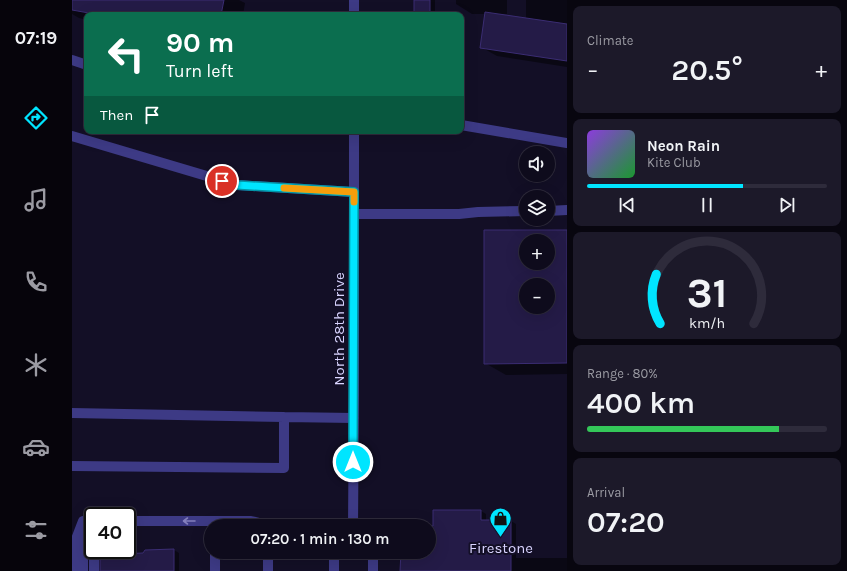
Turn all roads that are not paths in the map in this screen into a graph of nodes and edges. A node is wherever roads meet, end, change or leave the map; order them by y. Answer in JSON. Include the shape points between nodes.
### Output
{"nodes":[{"id":1,"x":354,"y":0,"type":"edge"},
{"id":2,"x":354,"y":12,"type":"edge"},
{"id":3,"x":72,"y":60,"type":"edge"},
{"id":4,"x":84,"y":64,"type":"edge"},
{"id":5,"x":464,"y":126,"type":"edge"},
{"id":6,"x":354,"y":134,"type":"edge"},
{"id":7,"x":72,"y":136,"type":"edge"},
{"id":8,"x":567,"y":143,"type":"edge"},
{"id":9,"x":354,"y":192,"type":"junction"},
{"id":10,"x":567,"y":210,"type":"edge"},
{"id":11,"x":519,"y":211,"type":"edge"},
{"id":12,"x":555,"y":211,"type":"edge"},
{"id":13,"x":354,"y":214,"type":"junction"},
{"id":14,"x":72,"y":413,"type":"edge"},
{"id":15,"x":284,"y":417,"type":"junction"},
{"id":16,"x":354,"y":418,"type":"junction"},
{"id":17,"x":72,"y":466,"type":"edge"},
{"id":18,"x":353,"y":519,"type":"edge"},
{"id":19,"x":136,"y":521,"type":"edge"},
{"id":20,"x":84,"y":524,"type":"edge"},
{"id":21,"x":204,"y":524,"type":"edge"},
{"id":22,"x":84,"y":528,"type":"edge"},
{"id":23,"x":72,"y":535,"type":"edge"},
{"id":24,"x":85,"y":559,"type":"edge"},
{"id":25,"x":94,"y":559,"type":"edge"},
{"id":26,"x":215,"y":559,"type":"edge"},
{"id":27,"x":268,"y":559,"type":"edge"},
{"id":28,"x":334,"y":559,"type":"edge"},
{"id":29,"x":373,"y":559,"type":"edge"},
{"id":30,"x":73,"y":571,"type":"edge"},
{"id":31,"x":84,"y":571,"type":"edge"},
{"id":32,"x":94,"y":571,"type":"edge"},
{"id":33,"x":215,"y":571,"type":"edge"},
{"id":34,"x":268,"y":571,"type":"edge"},
{"id":35,"x":334,"y":571,"type":"edge"},
{"id":36,"x":373,"y":571,"type":"edge"}],
"edges":[{"from":1,"to":2,"type":"street"},
{"from":3,"to":4,"type":"street"},
{"from":5,"to":8,"type":"street"},
{"from":6,"to":9,"type":"street","name":"North 28th Drive"},
{"from":7,"to":9,"type":"street","via":[[237,185]]},
{"from":9,"to":13,"type":"street","name":"North 28th Drive"},
{"from":10,"to":12,"type":"street"},
{"from":11,"to":13,"type":"street"},
{"from":13,"to":16,"type":"street","name":"North 28th Drive"},
{"from":14,"to":15,"type":"street"},
{"from":15,"to":16,"type":"street"},
{"from":15,"to":17,"type":"street","via":[[284,468]]},
{"from":16,"to":18,"type":"street","name":"North 28th Drive"},
{"from":21,"to":19,"type":"street","one_way":true},
{"from":20,"to":23,"type":"street"},
{"from":22,"to":30,"type":"street","via":[[73,547]]},
{"from":24,"to":31,"type":"street"},
{"from":25,"to":32,"type":"street"},
{"from":26,"to":33,"type":"street"},
{"from":27,"to":34,"type":"street"},
{"from":28,"to":35,"type":"street"},
{"from":29,"to":36,"type":"street"}]}
